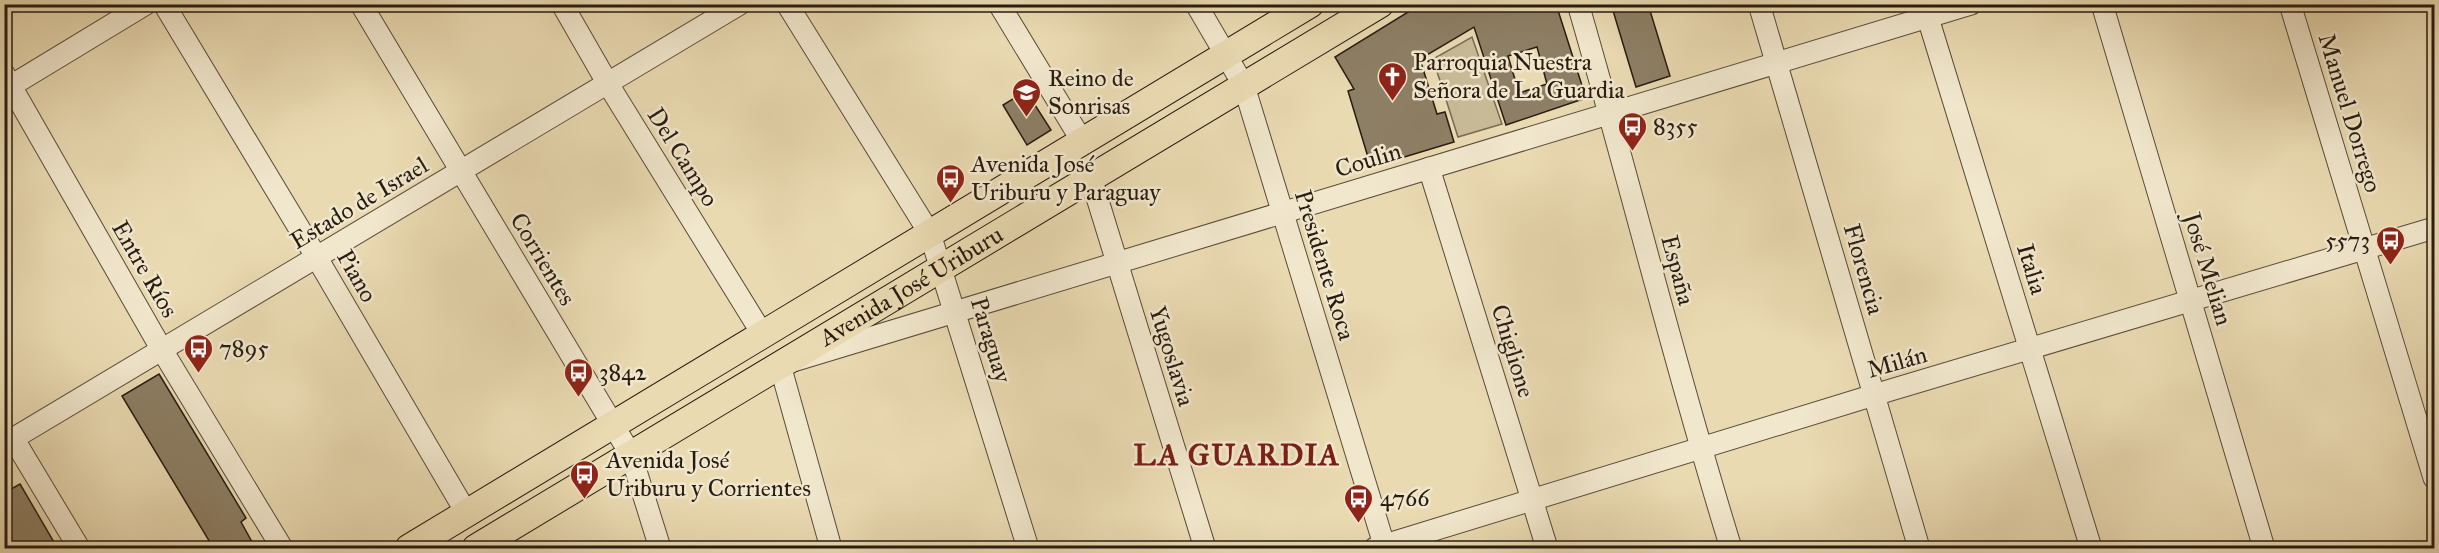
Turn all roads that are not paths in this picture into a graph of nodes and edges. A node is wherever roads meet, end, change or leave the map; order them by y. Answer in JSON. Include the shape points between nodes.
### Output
{"nodes":[{"id":1,"x":146,"y":4,"type":"edge"},
{"id":2,"x":164,"y":4,"type":"edge"},
{"id":3,"x":361,"y":4,"type":"edge"},
{"id":4,"x":561,"y":4,"type":"edge"},
{"id":5,"x":740,"y":4,"type":"edge"},
{"id":6,"x":787,"y":4,"type":"edge"},
{"id":7,"x":999,"y":4,"type":"edge"},
{"id":8,"x":1196,"y":4,"type":"edge"},
{"id":9,"x":1310,"y":4,"type":"edge"},
{"id":10,"x":1380,"y":4,"type":"edge"},
{"id":11,"x":1578,"y":4,"type":"edge"},
{"id":12,"x":1759,"y":4,"type":"edge"},
{"id":13,"x":1971,"y":4,"type":"edge"},
{"id":14,"x":2102,"y":4,"type":"edge"},
{"id":15,"x":2290,"y":4,"type":"edge"},
{"id":16,"x":1926,"y":11,"type":"edge"},
{"id":17,"x":1226,"y":55,"type":"junction"},
{"id":18,"x":1776,"y":63,"type":"junction"},
{"id":19,"x":7,"y":83,"type":"edge"},
{"id":20,"x":608,"y":84,"type":"junction"},
{"id":21,"x":1244,"y":86,"type":"junction"},
{"id":22,"x":1610,"y":114,"type":"junction"},
{"id":23,"x":1082,"y":141,"type":"junction"},
{"id":24,"x":1430,"y":168,"type":"junction"},
{"id":25,"x":461,"y":171,"type":"junction"},
{"id":26,"x":1091,"y":178,"type":"junction"},
{"id":27,"x":1283,"y":213,"type":"junction"},
{"id":28,"x":2434,"y":228,"type":"edge"},
{"id":29,"x":930,"y":234,"type":"junction"},
{"id":30,"x":2365,"y":249,"type":"junction"},
{"id":31,"x":317,"y":258,"type":"junction"},
{"id":32,"x":1117,"y":263,"type":"junction"},
{"id":33,"x":942,"y":268,"type":"junction"},
{"id":34,"x":2191,"y":301,"type":"junction"},
{"id":35,"x":956,"y":312,"type":"junction"},
{"id":36,"x":763,"y":335,"type":"junction"},
{"id":37,"x":162,"y":350,"type":"junction"},
{"id":38,"x":2030,"y":350,"type":"junction"},
{"id":39,"x":780,"y":365,"type":"junction"},
{"id":40,"x":1874,"y":395,"type":"junction"},
{"id":41,"x":613,"y":426,"type":"junction"},
{"id":42,"x":9,"y":441,"type":"edge"},
{"id":43,"x":1700,"y":450,"type":"junction"},
{"id":44,"x":631,"y":454,"type":"junction"},
{"id":45,"x":2434,"y":478,"type":"edge"},
{"id":46,"x":1533,"y":501,"type":"junction"},
{"id":47,"x":467,"y":514,"type":"junction"},
{"id":48,"x":480,"y":548,"type":"edge"},
{"id":49,"x":1382,"y":548,"type":"edge"},
{"id":50,"x":79,"y":549,"type":"edge"},
{"id":51,"x":282,"y":549,"type":"edge"},
{"id":52,"x":409,"y":549,"type":"edge"},
{"id":53,"x":660,"y":549,"type":"edge"},
{"id":54,"x":831,"y":549,"type":"edge"},
{"id":55,"x":1028,"y":549,"type":"edge"},
{"id":56,"x":1205,"y":549,"type":"edge"},
{"id":57,"x":1547,"y":549,"type":"edge"},
{"id":58,"x":1731,"y":549,"type":"edge"},
{"id":59,"x":1919,"y":549,"type":"edge"},
{"id":60,"x":2091,"y":549,"type":"edge"},
{"id":61,"x":2264,"y":549,"type":"edge"}],
"edges":[{"from":1,"to":19,"type":"street"},
{"from":2,"to":31,"type":"street","name":"Piano"},
{"from":3,"to":25,"type":"street","name":"Corrientes"},
{"from":4,"to":20,"type":"street","name":"Del Campo"},
{"from":5,"to":20,"type":"street","name":"Estado de Israel"},
{"from":6,"to":29,"type":"street","name":"Paraguay"},
{"from":7,"to":23,"type":"street"},
{"from":8,"to":17,"type":"street","name":"Presidente Roca"},
{"from":9,"to":17,"type":"main road","name":"Avenida José Uriburu"},
{"from":10,"to":21,"type":"main road","name":"Avenida José Uriburu"},
{"from":11,"to":22,"type":"street","name":"España"},
{"from":12,"to":18,"type":"street","name":"Florencia"},
{"from":13,"to":16,"type":"street","name":"Coulin"},
{"from":14,"to":34,"type":"street","name":"José Melian"},
{"from":15,"to":30,"type":"street","name":"Manuel Dorrego"},
{"from":16,"to":18,"type":"street","name":"Coulin"},
{"from":16,"to":38,"type":"street","name":"Italia"},
{"from":17,"to":21,"type":"street","name":"Presidente Roca"},
{"from":17,"to":23,"type":"main road","name":"Avenida José Uriburu"},
{"from":18,"to":22,"type":"street","name":"Coulin"},
{"from":18,"to":40,"type":"street","name":"Florencia"},
{"from":19,"to":37,"type":"street","name":"Entre Ríos"},
{"from":20,"to":25,"type":"street","name":"Estado de Israel"},
{"from":20,"to":36,"type":"street","name":"Del Campo"},
{"from":21,"to":26,"type":"main road","name":"Avenida José Uriburu"},
{"from":21,"to":27,"type":"street","name":"Presidente Roca"},
{"from":22,"to":24,"type":"street","name":"Coulin"},
{"from":22,"to":43,"type":"street","name":"España"},
{"from":23,"to":29,"type":"main road","name":"Avenida José Uriburu"},
{"from":24,"to":27,"type":"street","name":"Coulin"},
{"from":24,"to":46,"type":"street","name":"Chiglione"},
{"from":25,"to":31,"type":"street","name":"Estado de Israel"},
{"from":25,"to":41,"type":"street","name":"Corrientes"},
{"from":26,"to":32,"type":"street","name":"Yugoslavia"},
{"from":26,"to":33,"type":"main road","name":"Avenida José Uriburu"},
{"from":27,"to":32,"type":"street","name":"Coulin"},
{"from":27,"to":49,"type":"street","name":"Presidente Roca"},
{"from":28,"to":30,"type":"street","name":"Milán"},
{"from":29,"to":33,"type":"street","name":"Paraguay"},
{"from":29,"to":36,"type":"main road","name":"Avenida José Uriburu"},
{"from":30,"to":34,"type":"street","name":"Milán"},
{"from":30,"to":45,"type":"street","name":"Manuel Dorrego"},
{"from":31,"to":37,"type":"street","name":"Estado de Israel"},
{"from":31,"to":47,"type":"street","name":"Piano"},
{"from":32,"to":35,"type":"street","name":"Coulin"},
{"from":32,"to":56,"type":"street","name":"Yugoslavia"},
{"from":33,"to":35,"type":"street","name":"Paraguay"},
{"from":33,"to":39,"type":"main road","name":"Avenida José Uriburu"},
{"from":34,"to":38,"type":"street","name":"Milán"},
{"from":34,"to":61,"type":"street","name":"José Melian"},
{"from":35,"to":39,"type":"street","name":"Coulin"},
{"from":35,"to":55,"type":"street","name":"Paraguay"},
{"from":36,"to":41,"type":"main road","name":"Avenida José Uriburu"},
{"from":37,"to":42,"type":"street","name":"Estado de Israel"},
{"from":37,"to":51,"type":"street","name":"Entre Ríos"},
{"from":38,"to":40,"type":"street","name":"Milán"},
{"from":38,"to":60,"type":"street","name":"Italia"},
{"from":39,"to":44,"type":"main road","name":"Avenida José Uriburu"},
{"from":39,"to":54,"type":"street"},
{"from":40,"to":43,"type":"street","name":"Milán"},
{"from":40,"to":59,"type":"street","name":"Florencia"},
{"from":41,"to":44,"type":"street","name":"Corrientes"},
{"from":41,"to":47,"type":"main road","name":"Avenida José Uriburu"},
{"from":42,"to":50,"type":"street"},
{"from":43,"to":46,"type":"street","name":"Milán"},
{"from":43,"to":58,"type":"street","name":"España"},
{"from":44,"to":48,"type":"main road","name":"Avenida José Uriburu"},
{"from":44,"to":53,"type":"street","name":"Corrientes"},
{"from":46,"to":49,"type":"street","name":"Milán"},
{"from":46,"to":57,"type":"street","name":"Chiglione"},
{"from":47,"to":52,"type":"main road","name":"Avenida José Uriburu"}]}
